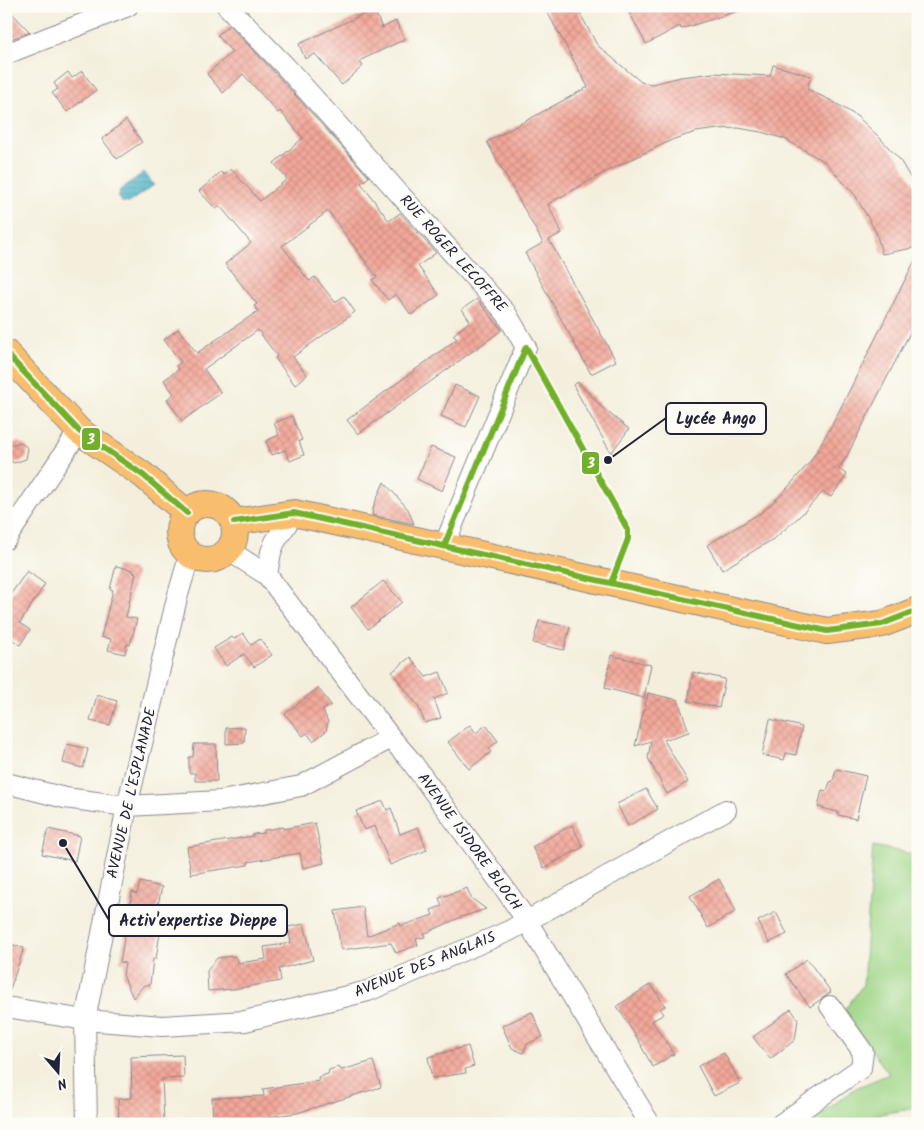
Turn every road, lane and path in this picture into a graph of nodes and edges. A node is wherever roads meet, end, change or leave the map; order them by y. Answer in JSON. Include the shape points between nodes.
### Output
{"nodes":[{"id":1,"x":128,"y":6,"type":"edge"},
{"id":2,"x":227,"y":6,"type":"edge"},
{"id":3,"x":6,"y":54,"type":"edge"},
{"id":4,"x":6,"y":353,"type":"edge"},
{"id":5,"x":78,"y":431,"type":"junction"},
{"id":6,"x":187,"y":512,"type":"junction"},
{"id":7,"x":294,"y":513,"type":"junction"},
{"id":8,"x":234,"y":522,"type":"junction"},
{"id":9,"x":6,"y":538,"type":"edge"},
{"id":10,"x":444,"y":546,"type":"junction"},
{"id":11,"x":228,"y":550,"type":"junction"},
{"id":12,"x":190,"y":554,"type":"junction"},
{"id":13,"x":267,"y":575,"type":"junction"},
{"id":14,"x":918,"y":610,"type":"edge"},
{"id":15,"x":391,"y":738,"type":"junction"},
{"id":16,"x":6,"y":783,"type":"edge"},
{"id":17,"x":127,"y":806,"type":"junction"},
{"id":18,"x":726,"y":810,"type":"dead end"},
{"id":19,"x":526,"y":922,"type":"junction"},
{"id":20,"x":830,"y":1006,"type":"dead end"},
{"id":21,"x":6,"y":1007,"type":"edge"},
{"id":22,"x":85,"y":1020,"type":"junction"},
{"id":23,"x":87,"y":1124,"type":"edge"},
{"id":24,"x":650,"y":1124,"type":"edge"},
{"id":25,"x":781,"y":1124,"type":"edge"}],
"edges":[{"from":1,"to":3,"type":"street"},
{"from":2,"to":10,"type":"street","name":"RUE ROGER LECOFFRE","via":[[286,67],[506,313],[526,347]]},
{"from":4,"to":5,"type":"main road"},
{"from":5,"to":6,"type":"main road","via":[[143,475]]},
{"from":5,"to":9,"type":"street"},
{"from":6,"to":8,"type":"main road","via":[[204,504],[213,505],[222,508]]},
{"from":6,"to":12,"type":"main road","via":[[179,529],[180,539]]},
{"from":7,"to":8,"type":"main road"},
{"from":7,"to":10,"type":"main road"},
{"from":7,"to":13,"type":"street","via":[[270,552]]},
{"from":8,"to":11,"type":"main road","via":[[235,532]]},
{"from":10,"to":14,"type":"main road","via":[[828,631],[882,624]]},
{"from":11,"to":12,"type":"main road","via":[[222,556],[206,560]]},
{"from":11,"to":13,"type":"street","name":"AVENUE ISIDORE BLOCH"},
{"from":12,"to":17,"type":"street","name":"AVENUE DE L'ESPLANADE"},
{"from":13,"to":15,"type":"street","name":"AVENUE ISIDORE BLOCH"},
{"from":15,"to":17,"type":"street","via":[[301,786],[221,801]]},
{"from":15,"to":19,"type":"street","name":"AVENUE ISIDORE BLOCH","via":[[505,889]]},
{"from":16,"to":17,"type":"street","via":[[65,798]]},
{"from":17,"to":22,"type":"street","name":"AVENUE DE L'ESPLANADE"},
{"from":18,"to":19,"type":"street","name":"AVENUE DES ANGLAIS"},
{"from":19,"to":22,"type":"street","name":"AVENUE DES ANGLAIS","via":[[368,991],[245,1021],[162,1026]]},
{"from":19,"to":24,"type":"street","name":"AVENUE ISIDORE BLOCH"},
{"from":20,"to":25,"type":"street","via":[[863,1052],[861,1068]]},
{"from":21,"to":22,"type":"street","name":"AVENUE DES ANGLAIS"},
{"from":22,"to":23,"type":"street","name":"AVENUE DE L'ESPLANADE"}]}
